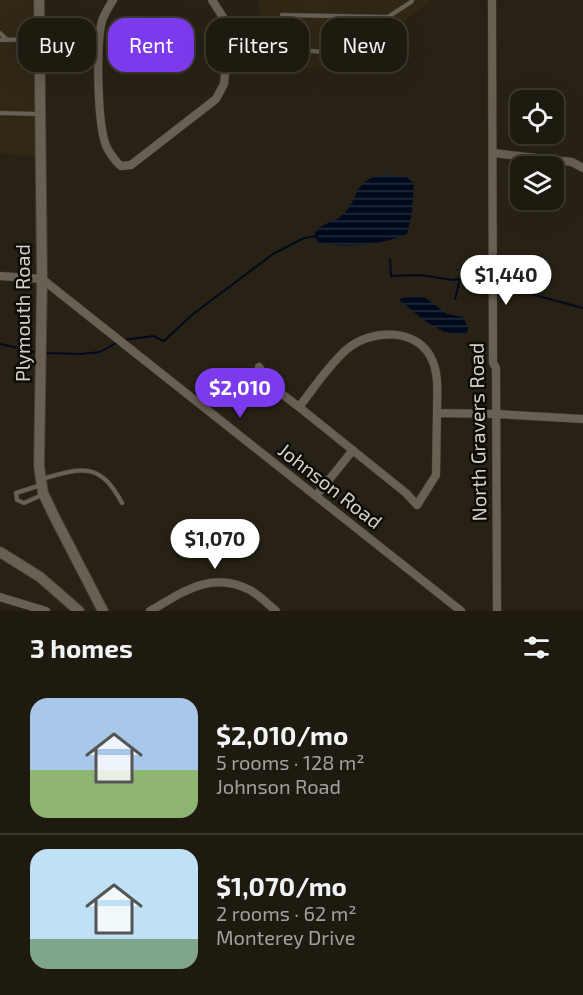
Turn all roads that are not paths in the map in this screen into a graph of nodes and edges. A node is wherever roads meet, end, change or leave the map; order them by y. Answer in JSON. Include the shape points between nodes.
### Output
{"nodes":[{"id":1,"x":39,"y":0,"type":"edge"},
{"id":2,"x":113,"y":0,"type":"edge"},
{"id":3,"x":212,"y":0,"type":"edge"},
{"id":4,"x":412,"y":0,"type":"edge"},
{"id":5,"x":492,"y":0,"type":"edge"},
{"id":6,"x":387,"y":17,"type":"junction"},
{"id":7,"x":39,"y":18,"type":"edge"},
{"id":8,"x":0,"y":33,"type":"edge"},
{"id":9,"x":96,"y":38,"type":"edge"},
{"id":10,"x":99,"y":38,"type":"junction"},
{"id":11,"x":0,"y":40,"type":"edge"},
{"id":12,"x":7,"y":40,"type":"junction"},
{"id":13,"x":18,"y":40,"type":"edge"},
{"id":14,"x":39,"y":72,"type":"edge"},
{"id":15,"x":0,"y":113,"type":"edge"},
{"id":16,"x":40,"y":114,"type":"junction"},
{"id":17,"x":493,"y":153,"type":"junction"},
{"id":18,"x":583,"y":168,"type":"edge"},
{"id":19,"x":0,"y":276,"type":"edge"},
{"id":20,"x":42,"y":279,"type":"junction"},
{"id":21,"x":259,"y":367,"type":"dead end"},
{"id":22,"x":299,"y":407,"type":"junction"},
{"id":23,"x":437,"y":413,"type":"junction"},
{"id":24,"x":497,"y":414,"type":"junction"},
{"id":25,"x":583,"y":419,"type":"edge"},
{"id":26,"x":353,"y":450,"type":"junction"},
{"id":27,"x":42,"y":486,"type":"junction"},
{"id":28,"x":316,"y":496,"type":"junction"},
{"id":29,"x":122,"y":503,"type":"dead end"},
{"id":30,"x":0,"y":552,"type":"edge"},
{"id":31,"x":0,"y":597,"type":"edge"},
{"id":32,"x":18,"y":607,"type":"edge"},
{"id":33,"x":46,"y":611,"type":"edge"},
{"id":34,"x":79,"y":611,"type":"edge"},
{"id":35,"x":103,"y":611,"type":"edge"},
{"id":36,"x":150,"y":611,"type":"edge"},
{"id":37,"x":276,"y":611,"type":"edge"},
{"id":38,"x":460,"y":611,"type":"edge"},
{"id":39,"x":497,"y":611,"type":"edge"}],
"edges":[{"from":1,"to":7,"type":"main road","name":"Plymouth Road"},
{"from":2,"to":10,"type":"street","via":[[103,18]]},
{"from":3,"to":10,"type":"street","via":[[224,17],[224,84],[216,99],[131,165],[122,166],[114,160],[100,126]]},
{"from":4,"to":6,"type":"lane"},
{"from":5,"to":17,"type":"street","name":"North Gravers Road"},
{"from":6,"to":6,"type":"lane","via":[[342,47],[325,52],[299,50],[290,44],[282,15]]},
{"from":8,"to":12,"type":"lane"},
{"from":9,"to":10,"type":"street"},
{"from":11,"to":12,"type":"lane"},
{"from":12,"to":13,"type":"lane"},
{"from":14,"to":16,"type":"main road","name":"Plymouth Road"},
{"from":15,"to":16,"type":"lane"},
{"from":16,"to":20,"type":"main road","name":"Plymouth Road"},
{"from":17,"to":18,"type":"street","via":[[572,162]]},
{"from":17,"to":24,"type":"street","name":"North Gravers Road","via":[[493,363]]},
{"from":19,"to":20,"type":"street"},
{"from":20,"to":27,"type":"main road","name":"Plymouth Road"},
{"from":20,"to":28,"type":"street","name":"Johnson Road"},
{"from":21,"to":22,"type":"street","via":[[274,388]]},
{"from":22,"to":23,"type":"street","via":[[348,348],[371,336],[393,334],[414,339],[425,347],[434,363]]},
{"from":22,"to":26,"type":"street"},
{"from":23,"to":24,"type":"street"},
{"from":23,"to":26,"type":"street","via":[[435,475],[417,505]]},
{"from":24,"to":25,"type":"street"},
{"from":24,"to":39,"type":"street","name":"North Gravers Road"},
{"from":26,"to":28,"type":"street"},
{"from":27,"to":27,"type":"lane","via":[[16,493],[17,500],[24,503]]},
{"from":27,"to":29,"type":"lane","via":[[73,470],[94,472],[104,477]]},
{"from":27,"to":35,"type":"main road","name":"Plymouth Road"},
{"from":28,"to":38,"type":"street","name":"Johnson Road"},
{"from":30,"to":34,"type":"main road","via":[[40,577]]},
{"from":31,"to":32,"type":"street"},
{"from":32,"to":33,"type":"street"},
{"from":36,"to":37,"type":"street","via":[[207,582],[228,582],[251,591]]}]}
